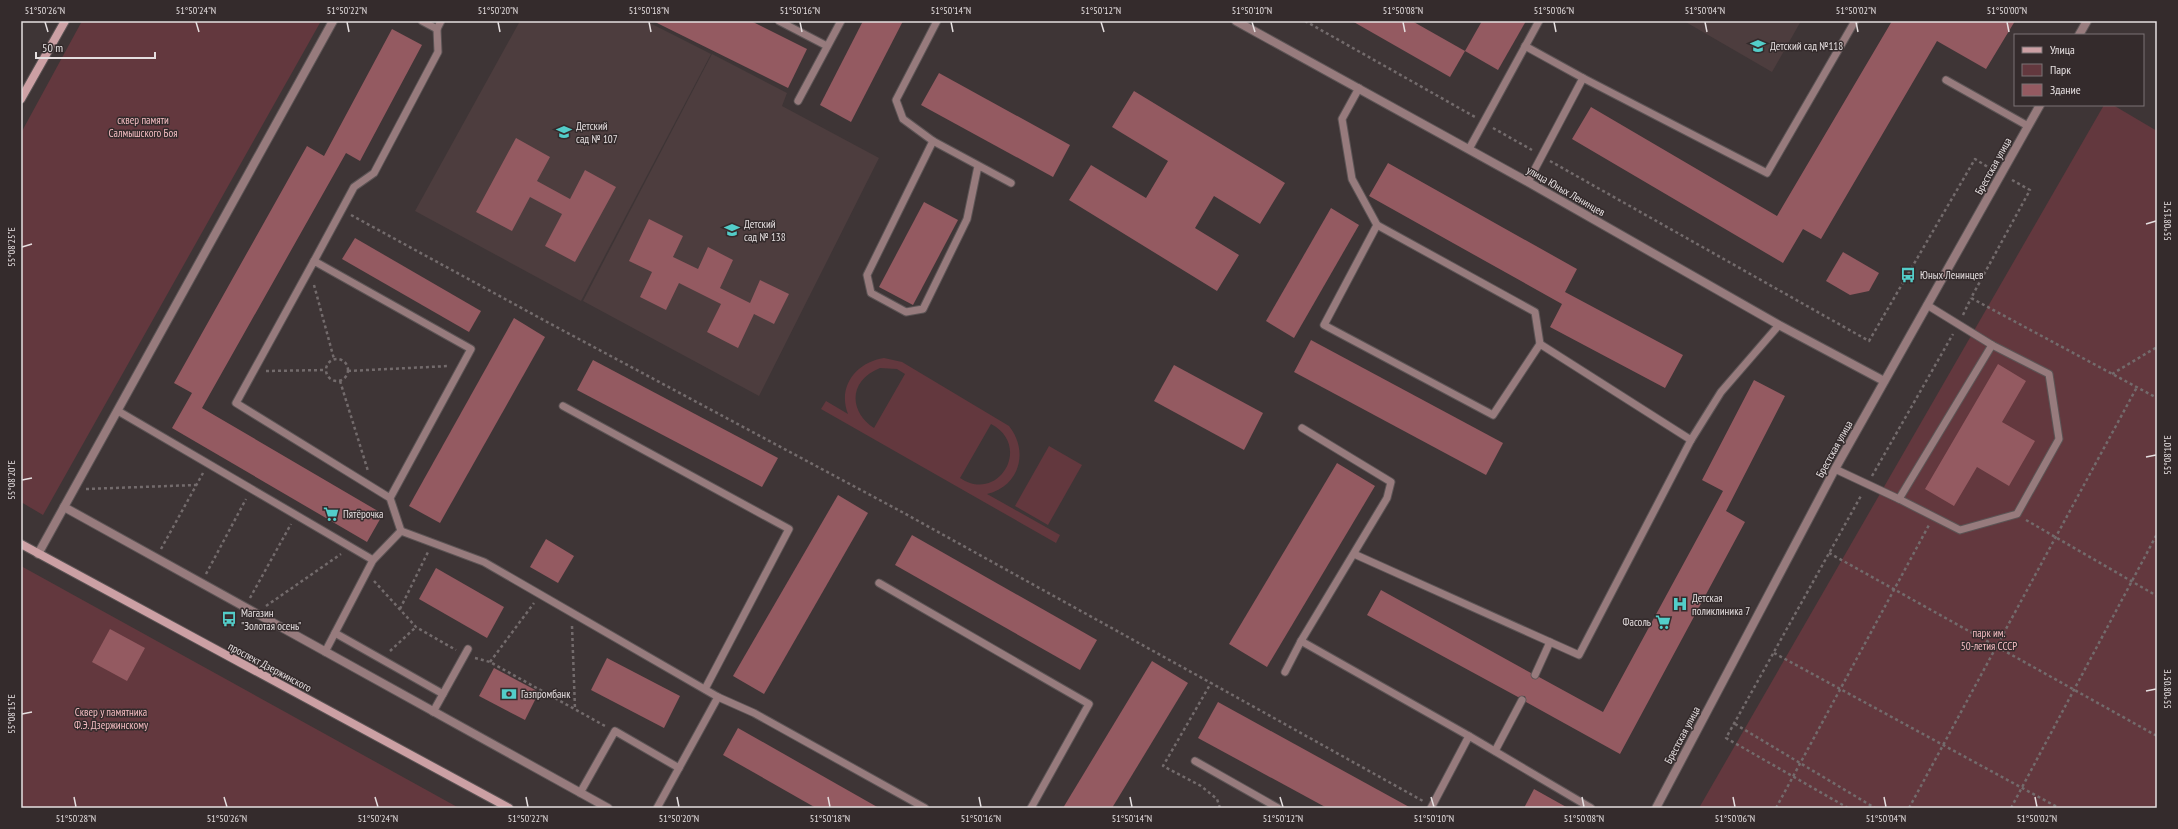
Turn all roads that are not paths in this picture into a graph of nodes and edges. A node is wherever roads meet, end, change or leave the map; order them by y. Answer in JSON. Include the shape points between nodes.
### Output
{"nodes":[{"id":1,"x":64,"y":21,"type":"edge"},
{"id":2,"x":333,"y":21,"type":"edge"},
{"id":3,"x":422,"y":21,"type":"edge"},
{"id":4,"x":441,"y":21,"type":"edge"},
{"id":5,"x":779,"y":21,"type":"edge"},
{"id":6,"x":841,"y":21,"type":"edge"},
{"id":7,"x":937,"y":21,"type":"edge"},
{"id":8,"x":1236,"y":21,"type":"edge"},
{"id":9,"x":1539,"y":21,"type":"edge"},
{"id":10,"x":1855,"y":21,"type":"edge"},
{"id":11,"x":2087,"y":21,"type":"edge"},
{"id":12,"x":437,"y":29,"type":"junction"},
{"id":13,"x":2080,"y":34,"type":"edge"},
{"id":14,"x":827,"y":46,"type":"junction"},
{"id":15,"x":1525,"y":46,"type":"junction"},
{"id":16,"x":1583,"y":78,"type":"junction"},
{"id":17,"x":1946,"y":80,"type":"dead end"},
{"id":18,"x":1359,"y":88,"type":"junction"},
{"id":19,"x":21,"y":99,"type":"edge"},
{"id":20,"x":798,"y":101,"type":"dead end"},
{"id":21,"x":2039,"y":106,"type":"edge"},
{"id":22,"x":2028,"y":126,"type":"junction"},
{"id":23,"x":933,"y":141,"type":"junction"},
{"id":24,"x":1469,"y":149,"type":"junction"},
{"id":25,"x":978,"y":166,"type":"junction"},
{"id":26,"x":1528,"y":182,"type":"junction"},
{"id":27,"x":1011,"y":183,"type":"dead end"},
{"id":28,"x":1376,"y":224,"type":"junction"},
{"id":29,"x":314,"y":261,"type":"junction"},
{"id":30,"x":1927,"y":305,"type":"junction"},
{"id":31,"x":1779,"y":325,"type":"junction"},
{"id":32,"x":1540,"y":344,"type":"junction"},
{"id":33,"x":1992,"y":345,"type":"junction"},
{"id":34,"x":1884,"y":381,"type":"junction"},
{"id":35,"x":563,"y":406,"type":"dead end"},
{"id":36,"x":118,"y":410,"type":"junction"},
{"id":37,"x":1302,"y":428,"type":"dead end"},
{"id":38,"x":1691,"y":440,"type":"junction"},
{"id":39,"x":1835,"y":470,"type":"junction"},
{"id":40,"x":390,"y":498,"type":"junction"},
{"id":41,"x":1899,"y":499,"type":"junction"},
{"id":42,"x":64,"y":507,"type":"junction"},
{"id":43,"x":401,"y":531,"type":"junction"},
{"id":44,"x":21,"y":544,"type":"edge"},
{"id":45,"x":38,"y":554,"type":"junction"},
{"id":46,"x":1354,"y":554,"type":"junction"},
{"id":47,"x":373,"y":560,"type":"junction"},
{"id":48,"x":879,"y":584,"type":"dead end"},
{"id":49,"x":335,"y":633,"type":"junction"},
{"id":50,"x":1301,"y":641,"type":"junction"},
{"id":51,"x":1550,"y":642,"type":"junction"},
{"id":52,"x":325,"y":652,"type":"junction"},
{"id":53,"x":466,"y":652,"type":"road end"},
{"id":54,"x":1285,"y":672,"type":"dead end"},
{"id":55,"x":1535,"y":675,"type":"dead end"},
{"id":56,"x":705,"y":689,"type":"junction"},
{"id":57,"x":443,"y":694,"type":"junction"},
{"id":58,"x":718,"y":697,"type":"junction"},
{"id":59,"x":1522,"y":700,"type":"dead end"},
{"id":60,"x":433,"y":712,"type":"junction"},
{"id":61,"x":1468,"y":736,"type":"junction"},
{"id":62,"x":1495,"y":751,"type":"junction"},
{"id":63,"x":1195,"y":761,"type":"dead end"},
{"id":64,"x":679,"y":768,"type":"junction"},
{"id":65,"x":580,"y":793,"type":"junction"},
{"id":66,"x":504,"y":807,"type":"edge"},
{"id":67,"x":1432,"y":807,"type":"edge"},
{"id":68,"x":608,"y":808,"type":"edge"},
{"id":69,"x":657,"y":808,"type":"edge"},
{"id":70,"x":925,"y":808,"type":"edge"},
{"id":71,"x":1031,"y":808,"type":"edge"},
{"id":72,"x":1278,"y":808,"type":"edge"},
{"id":73,"x":1591,"y":808,"type":"edge"},
{"id":74,"x":1656,"y":808,"type":"edge"}],
"edges":[{"from":1,"to":19,"type":"main road"},
{"from":2,"to":36,"type":"street"},
{"from":3,"to":12,"type":"lane"},
{"from":4,"to":12,"type":"lane"},
{"from":5,"to":14,"type":"lane"},
{"from":6,"to":14,"type":"lane"},
{"from":7,"to":23,"type":"lane","via":[[896,100],[903,119]]},
{"from":8,"to":18,"type":"street","name":"улица Юных Ленинцев"},
{"from":9,"to":15,"type":"lane"},
{"from":10,"to":16,"type":"lane","via":[[1767,173]]},
{"from":11,"to":13,"type":"street"},
{"from":12,"to":29,"type":"lane","via":[[438,52],[374,174],[354,187]]},
{"from":14,"to":20,"type":"lane"},
{"from":15,"to":16,"type":"lane"},
{"from":15,"to":24,"type":"lane"},
{"from":16,"to":26,"type":"lane"},
{"from":17,"to":22,"type":"lane"},
{"from":18,"to":24,"type":"street","name":"улица Юных Ленинцев"},
{"from":18,"to":28,"type":"lane","via":[[1342,119],[1352,179]]},
{"from":21,"to":22,"type":"street","name":"Брестская улица"},
{"from":22,"to":30,"type":"street","name":"Брестская улица"},
{"from":23,"to":25,"type":"lane"},
{"from":23,"to":25,"type":"lane","via":[[867,275],[871,293],[906,312],[923,309],[967,219]]},
{"from":24,"to":26,"type":"street","name":"улица Юных Ленинцев"},
{"from":25,"to":27,"type":"lane"},
{"from":26,"to":31,"type":"street","name":"улица Юных Ленинцев"},
{"from":28,"to":32,"type":"lane","via":[[1535,312]]},
{"from":28,"to":32,"type":"lane","via":[[1324,324],[1493,415]]},
{"from":29,"to":40,"type":"lane","via":[[236,404]]},
{"from":29,"to":40,"type":"lane","via":[[471,349]]},
{"from":30,"to":33,"type":"lane"},
{"from":30,"to":34,"type":"street","name":"Брестская улица"},
{"from":31,"to":34,"type":"street","name":"улица Юных Ленинцев"},
{"from":31,"to":38,"type":"lane","via":[[1721,392]]},
{"from":32,"to":38,"type":"lane"},
{"from":33,"to":41,"type":"lane"},
{"from":33,"to":41,"type":"lane","via":[[2049,374],[2059,439],[2017,514],[1960,530]]},
{"from":34,"to":39,"type":"street","name":"Брестская улица"},
{"from":35,"to":56,"type":"lane","via":[[789,529]]},
{"from":36,"to":42,"type":"street"},
{"from":36,"to":47,"type":"lane"},
{"from":37,"to":46,"type":"lane","via":[[1391,482],[1387,498]]},
{"from":38,"to":51,"type":"lane","via":[[1579,655]]},
{"from":39,"to":41,"type":"lane"},
{"from":39,"to":74,"type":"street","name":"Брестская улица"},
{"from":40,"to":43,"type":"lane"},
{"from":42,"to":45,"type":"street"},
{"from":42,"to":52,"type":"street"},
{"from":43,"to":47,"type":"lane"},
{"from":43,"to":56,"type":"lane","via":[[484,562]]},
{"from":44,"to":45,"type":"main road","name":"проспект Дзержинского"},
{"from":45,"to":66,"type":"main road","name":"проспект Дзержинского"},
{"from":46,"to":50,"type":"lane"},
{"from":46,"to":51,"type":"lane"},
{"from":47,"to":49,"type":"lane"},
{"from":48,"to":71,"type":"lane","via":[[1089,704]]},
{"from":49,"to":52,"type":"lane"},
{"from":49,"to":57,"type":"lane"},
{"from":50,"to":54,"type":"lane"},
{"from":50,"to":61,"type":"lane"},
{"from":51,"to":55,"type":"lane"},
{"from":52,"to":60,"type":"street"},
{"from":53,"to":57,"type":"lane"},
{"from":56,"to":58,"type":"lane"},
{"from":57,"to":60,"type":"lane"},
{"from":58,"to":64,"type":"lane"},
{"from":58,"to":70,"type":"lane","via":[[754,713]]},
{"from":59,"to":62,"type":"lane"},
{"from":60,"to":65,"type":"street"},
{"from":61,"to":62,"type":"lane"},
{"from":61,"to":67,"type":"lane"},
{"from":62,"to":73,"type":"lane"},
{"from":63,"to":72,"type":"lane"},
{"from":64,"to":65,"type":"lane","via":[[615,731]]},
{"from":64,"to":69,"type":"lane"},
{"from":65,"to":68,"type":"street"}]}
